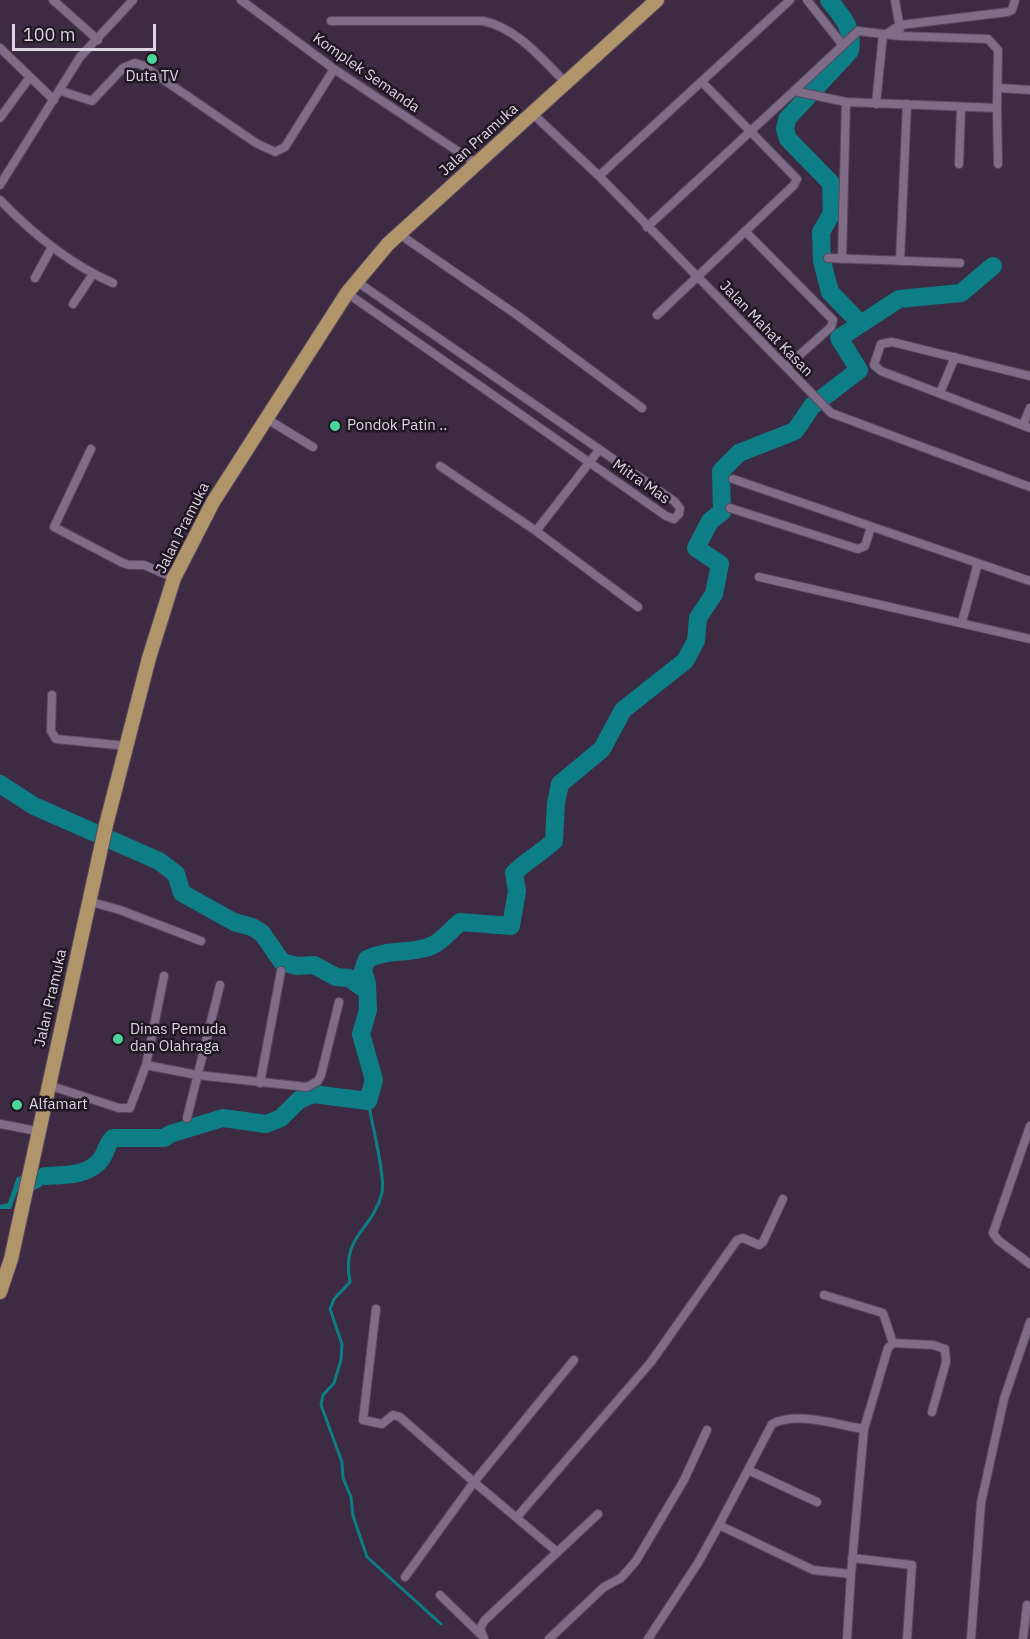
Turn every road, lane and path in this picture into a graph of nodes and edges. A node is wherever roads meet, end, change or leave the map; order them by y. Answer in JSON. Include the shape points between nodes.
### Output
{"nodes":[{"id":1,"x":52,"y":0,"type":"edge"},
{"id":2,"x":133,"y":0,"type":"edge"},
{"id":3,"x":241,"y":0,"type":"edge"},
{"id":4,"x":657,"y":0,"type":"edge"},
{"id":5,"x":789,"y":0,"type":"edge"},
{"id":6,"x":807,"y":0,"type":"edge"},
{"id":7,"x":895,"y":0,"type":"edge"},
{"id":8,"x":1015,"y":0,"type":"edge"},
{"id":9,"x":331,"y":21,"type":"dead end"},
{"id":10,"x":900,"y":25,"type":"junction"},
{"id":11,"x":884,"y":34,"type":"junction"},
{"id":12,"x":900,"y":36,"type":"junction"},
{"id":13,"x":848,"y":38,"type":"junction"},
{"id":14,"x":98,"y":40,"type":"junction"},
{"id":15,"x":0,"y":48,"type":"edge"},
{"id":16,"x":334,"y":69,"type":"junction"},
{"id":17,"x":30,"y":77,"type":"junction"},
{"id":18,"x":702,"y":82,"type":"junction"},
{"id":19,"x":567,"y":83,"type":"junction"},
{"id":20,"x":999,"y":88,"type":"junction"},
{"id":21,"x":1030,"y":90,"type":"edge"},
{"id":22,"x":61,"y":91,"type":"junction"},
{"id":23,"x":799,"y":92,"type":"junction"},
{"id":24,"x":54,"y":100,"type":"junction"},
{"id":25,"x":846,"y":102,"type":"junction"},
{"id":26,"x":876,"y":104,"type":"junction"},
{"id":27,"x":907,"y":104,"type":"junction"},
{"id":28,"x":961,"y":106,"type":"junction"},
{"id":29,"x":997,"y":108,"type":"junction"},
{"id":30,"x":533,"y":114,"type":"junction"},
{"id":31,"x":0,"y":118,"type":"edge"},
{"id":32,"x":751,"y":131,"type":"junction"},
{"id":33,"x":477,"y":164,"type":"junction"},
{"id":34,"x":959,"y":164,"type":"dead end"},
{"id":35,"x":998,"y":164,"type":"dead end"},
{"id":36,"x":599,"y":176,"type":"junction"},
{"id":37,"x":0,"y":185,"type":"edge"},
{"id":38,"x":0,"y":200,"type":"edge"},
{"id":39,"x":647,"y":227,"type":"junction"},
{"id":40,"x":745,"y":231,"type":"junction"},
{"id":41,"x":399,"y":234,"type":"junction"},
{"id":42,"x":52,"y":247,"type":"junction"},
{"id":43,"x":828,"y":258,"type":"dead end"},
{"id":44,"x":842,"y":259,"type":"junction"},
{"id":45,"x":900,"y":261,"type":"junction"},
{"id":46,"x":960,"y":263,"type":"dead end"},
{"id":47,"x":93,"y":274,"type":"junction"},
{"id":48,"x":696,"y":276,"type":"junction"},
{"id":49,"x":35,"y":278,"type":"dead end"},
{"id":50,"x":356,"y":281,"type":"junction"},
{"id":51,"x":113,"y":283,"type":"dead end"},
{"id":52,"x":347,"y":293,"type":"junction"},
{"id":53,"x":73,"y":304,"type":"dead end"},
{"id":54,"x":657,"y":315,"type":"dead end"},
{"id":55,"x":955,"y":357,"type":"junction"},
{"id":56,"x":786,"y":367,"type":"junction"},
{"id":57,"x":1030,"y":376,"type":"edge"},
{"id":58,"x":500,"y":381,"type":"junction"},
{"id":59,"x":492,"y":392,"type":"junction"},
{"id":60,"x":940,"y":393,"type":"junction"},
{"id":61,"x":642,"y":408,"type":"dead end"},
{"id":62,"x":1030,"y":408,"type":"edge"},
{"id":63,"x":267,"y":419,"type":"junction"},
{"id":64,"x":1027,"y":427,"type":"edge"},
{"id":65,"x":313,"y":447,"type":"dead end"},
{"id":66,"x":91,"y":449,"type":"dead end"},
{"id":67,"x":599,"y":450,"type":"junction"},
{"id":68,"x":588,"y":462,"type":"junction"},
{"id":69,"x":440,"y":466,"type":"dead end"},
{"id":70,"x":733,"y":479,"type":"dead end"},
{"id":71,"x":1030,"y":487,"type":"edge"},
{"id":72,"x":730,"y":508,"type":"dead end"},
{"id":73,"x":871,"y":527,"type":"junction"},
{"id":74,"x":536,"y":531,"type":"junction"},
{"id":75,"x":978,"y":563,"type":"junction"},
{"id":76,"x":759,"y":577,"type":"dead end"},
{"id":77,"x":174,"y":578,"type":"junction"},
{"id":78,"x":1030,"y":581,"type":"edge"},
{"id":79,"x":638,"y":607,"type":"dead end"},
{"id":80,"x":962,"y":622,"type":"junction"},
{"id":81,"x":1030,"y":639,"type":"edge"},
{"id":82,"x":52,"y":695,"type":"dead end"},
{"id":83,"x":127,"y":746,"type":"junction"},
{"id":84,"x":88,"y":901,"type":"junction"},
{"id":85,"x":201,"y":941,"type":"dead end"},
{"id":86,"x":281,"y":972,"type":"dead end"},
{"id":87,"x":164,"y":976,"type":"dead end"},
{"id":88,"x":220,"y":985,"type":"dead end"},
{"id":89,"x":339,"y":1002,"type":"dead end"},
{"id":90,"x":146,"y":1065,"type":"junction"},
{"id":91,"x":197,"y":1075,"type":"junction"},
{"id":92,"x":260,"y":1083,"type":"junction"},
{"id":93,"x":48,"y":1085,"type":"junction"},
{"id":94,"x":187,"y":1118,"type":"dead end"},
{"id":95,"x":0,"y":1124,"type":"edge"},
{"id":96,"x":1030,"y":1126,"type":"edge"},
{"id":97,"x":37,"y":1131,"type":"junction"},
{"id":98,"x":783,"y":1199,"type":"dead end"},
{"id":99,"x":1030,"y":1264,"type":"edge"},
{"id":100,"x":0,"y":1292,"type":"edge"},
{"id":101,"x":824,"y":1295,"type":"dead end"},
{"id":102,"x":376,"y":1309,"type":"dead end"},
{"id":103,"x":1030,"y":1322,"type":"edge"},
{"id":104,"x":893,"y":1343,"type":"junction"},
{"id":105,"x":574,"y":1360,"type":"dead end"},
{"id":106,"x":932,"y":1412,"type":"dead end"},
{"id":107,"x":864,"y":1429,"type":"junction"},
{"id":108,"x":707,"y":1430,"type":"dead end"},
{"id":109,"x":748,"y":1470,"type":"junction"},
{"id":110,"x":474,"y":1482,"type":"junction"},
{"id":111,"x":818,"y":1502,"type":"dead end"},
{"id":112,"x":598,"y":1514,"type":"dead end"},
{"id":113,"x":517,"y":1517,"type":"junction"},
{"id":114,"x":719,"y":1526,"type":"junction"},
{"id":115,"x":556,"y":1551,"type":"junction"},
{"id":116,"x":852,"y":1558,"type":"junction"},
{"id":117,"x":851,"y":1574,"type":"junction"},
{"id":118,"x":405,"y":1576,"type":"dead end"},
{"id":119,"x":440,"y":1595,"type":"dead end"},
{"id":120,"x":1027,"y":1605,"type":"dead end"},
{"id":121,"x":482,"y":1637,"type":"edge"},
{"id":122,"x":549,"y":1639,"type":"edge"},
{"id":123,"x":648,"y":1639,"type":"edge"},
{"id":124,"x":847,"y":1639,"type":"edge"},
{"id":125,"x":907,"y":1639,"type":"edge"},
{"id":126,"x":971,"y":1639,"type":"edge"},
{"id":127,"x":1023,"y":1639,"type":"edge"}],
"edges":[{"from":1,"to":14,"type":"street"},
{"from":2,"to":14,"type":"street"},
{"from":3,"to":16,"type":"street","name":"Komplek Semanda"},
{"from":4,"to":19,"type":"main road","name":"Jalan Pramuka"},
{"from":5,"to":18,"type":"street"},
{"from":6,"to":13,"type":"street"},
{"from":7,"to":10,"type":"street"},
{"from":8,"to":10,"type":"street","via":[[1008,12]]},
{"from":9,"to":19,"type":"street","via":[[496,24],[508,29]]},
{"from":10,"to":11,"type":"street"},
{"from":10,"to":12,"type":"street"},
{"from":11,"to":12,"type":"street"},
{"from":11,"to":13,"type":"street","via":[[865,31]]},
{"from":11,"to":26,"type":"street"},
{"from":12,"to":20,"type":"street","via":[[988,39],[998,50]]},
{"from":13,"to":23,"type":"street"},
{"from":14,"to":22,"type":"street","via":[[80,57]]},
{"from":15,"to":17,"type":"street"},
{"from":16,"to":22,"type":"street","via":[[285,147],[275,152],[135,63],[123,68],[92,101]]},
{"from":16,"to":33,"type":"street","name":"Komplek Semanda"},
{"from":17,"to":24,"type":"street"},
{"from":17,"to":31,"type":"street"},
{"from":18,"to":32,"type":"street"},
{"from":18,"to":36,"type":"street"},
{"from":19,"to":30,"type":"main road","name":"Jalan Pramuka"},
{"from":20,"to":21,"type":"street"},
{"from":20,"to":29,"type":"street"},
{"from":22,"to":24,"type":"street"},
{"from":23,"to":25,"type":"street"},
{"from":23,"to":32,"type":"street"},
{"from":24,"to":37,"type":"street"},
{"from":25,"to":26,"type":"street"},
{"from":25,"to":44,"type":"street"},
{"from":26,"to":27,"type":"street"},
{"from":27,"to":28,"type":"street"},
{"from":27,"to":45,"type":"street"},
{"from":28,"to":29,"type":"street"},
{"from":28,"to":34,"type":"street"},
{"from":29,"to":35,"type":"street"},
{"from":30,"to":33,"type":"main road","name":"Jalan Pramuka"},
{"from":30,"to":36,"type":"street","name":"Jalan Mahat Kasan"},
{"from":32,"to":39,"type":"street"},
{"from":32,"to":40,"type":"street","via":[[797,179]]},
{"from":33,"to":41,"type":"main road","name":"Jalan Pramuka"},
{"from":36,"to":39,"type":"street","name":"Jalan Mahat Kasan"},
{"from":38,"to":42,"type":"street"},
{"from":39,"to":48,"type":"street","name":"Jalan Mahat Kasan"},
{"from":40,"to":48,"type":"street"},
{"from":40,"to":56,"type":"street","via":[[833,320],[831,327]]},
{"from":41,"to":50,"type":"main road","name":"Jalan Pramuka"},
{"from":41,"to":61,"type":"street"},
{"from":42,"to":47,"type":"street"},
{"from":42,"to":49,"type":"street"},
{"from":43,"to":44,"type":"street"},
{"from":44,"to":45,"type":"street"},
{"from":45,"to":46,"type":"street"},
{"from":47,"to":51,"type":"street"},
{"from":47,"to":53,"type":"street"},
{"from":48,"to":54,"type":"street"},
{"from":48,"to":56,"type":"street","name":"Jalan Mahat Kasan"},
{"from":50,"to":52,"type":"main road","name":"Jalan Pramuka"},
{"from":50,"to":58,"type":"street","name":"Mitra Mas"},
{"from":52,"to":59,"type":"street","name":"Mitra Mas"},
{"from":52,"to":63,"type":"main road","name":"Jalan Pramuka"},
{"from":55,"to":57,"type":"street"},
{"from":55,"to":60,"type":"street"},
{"from":55,"to":60,"type":"street","via":[[892,342],[878,347],[874,360],[877,368]]},
{"from":56,"to":71,"type":"street","name":"Jalan Mahat Kasan","via":[[837,417]]},
{"from":58,"to":59,"type":"street"},
{"from":58,"to":67,"type":"street","name":"Mitra Mas"},
{"from":59,"to":68,"type":"street","name":"Mitra Mas"},
{"from":60,"to":64,"type":"street"},
{"from":62,"to":64,"type":"street"},
{"from":63,"to":65,"type":"street"},
{"from":63,"to":77,"type":"main road","name":"Jalan Pramuka","via":[[213,502]]},
{"from":66,"to":77,"type":"street","via":[[54,527],[121,562],[144,564]]},
{"from":67,"to":68,"type":"street"},
{"from":67,"to":68,"type":"street","name":"Mitra Mas","via":[[674,501],[680,508],[679,514],[674,519],[666,516]]},
{"from":68,"to":74,"type":"street"},
{"from":69,"to":74,"type":"street"},
{"from":70,"to":73,"type":"street"},
{"from":72,"to":73,"type":"street","via":[[858,549],[865,546]]},
{"from":73,"to":75,"type":"street"},
{"from":74,"to":79,"type":"street"},
{"from":75,"to":78,"type":"street"},
{"from":75,"to":80,"type":"street"},
{"from":76,"to":80,"type":"street"},
{"from":77,"to":83,"type":"main road","name":"Jalan Pramuka"},
{"from":80,"to":81,"type":"street"},
{"from":82,"to":83,"type":"street","via":[[51,731],[56,739]]},
{"from":83,"to":84,"type":"main road","name":"Jalan Pramuka"},
{"from":84,"to":85,"type":"street"},
{"from":84,"to":93,"type":"main road","name":"Jalan Pramuka"},
{"from":86,"to":92,"type":"street"},
{"from":87,"to":90,"type":"street"},
{"from":88,"to":91,"type":"street"},
{"from":89,"to":92,"type":"street","via":[[318,1082],[294,1088]]},
{"from":90,"to":91,"type":"street"},
{"from":90,"to":93,"type":"street","via":[[134,1103],[128,1109]]},
{"from":91,"to":92,"type":"street"},
{"from":91,"to":94,"type":"street"},
{"from":93,"to":97,"type":"main road","name":"Jalan Pramuka"},
{"from":95,"to":97,"type":"street"},
{"from":96,"to":99,"type":"street","via":[[993,1233]]},
{"from":97,"to":100,"type":"main road","name":"Jalan Pramuka","via":[[11,1259]]},
{"from":98,"to":113,"type":"street","via":[[763,1242],[759,1245],[743,1238],[737,1240],[651,1362]]},
{"from":101,"to":104,"type":"street","via":[[882,1313]]},
{"from":102,"to":110,"type":"street","via":[[363,1420],[382,1424],[393,1415],[400,1417]]},
{"from":103,"to":126,"type":"street","via":[[1004,1400],[981,1503]]},
{"from":104,"to":106,"type":"street","via":[[945,1349],[946,1362]]},
{"from":104,"to":107,"type":"street","via":[[888,1348]]},
{"from":105,"to":110,"type":"street"},
{"from":107,"to":109,"type":"street","via":[[799,1419],[779,1420],[766,1432]]},
{"from":107,"to":116,"type":"street"},
{"from":108,"to":122,"type":"street","via":[[684,1480],[636,1561]]},
{"from":109,"to":111,"type":"street"},
{"from":109,"to":114,"type":"street"},
{"from":110,"to":113,"type":"street"},
{"from":110,"to":118,"type":"street"},
{"from":112,"to":115,"type":"street"},
{"from":113,"to":115,"type":"street"},
{"from":114,"to":117,"type":"street","via":[[813,1570]]},
{"from":114,"to":123,"type":"street"},
{"from":115,"to":121,"type":"street","via":[[485,1620]]},
{"from":116,"to":117,"type":"street"},
{"from":116,"to":125,"type":"street","via":[[912,1565]]},
{"from":117,"to":124,"type":"street"},
{"from":119,"to":121,"type":"street"},
{"from":120,"to":127,"type":"street"}]}
